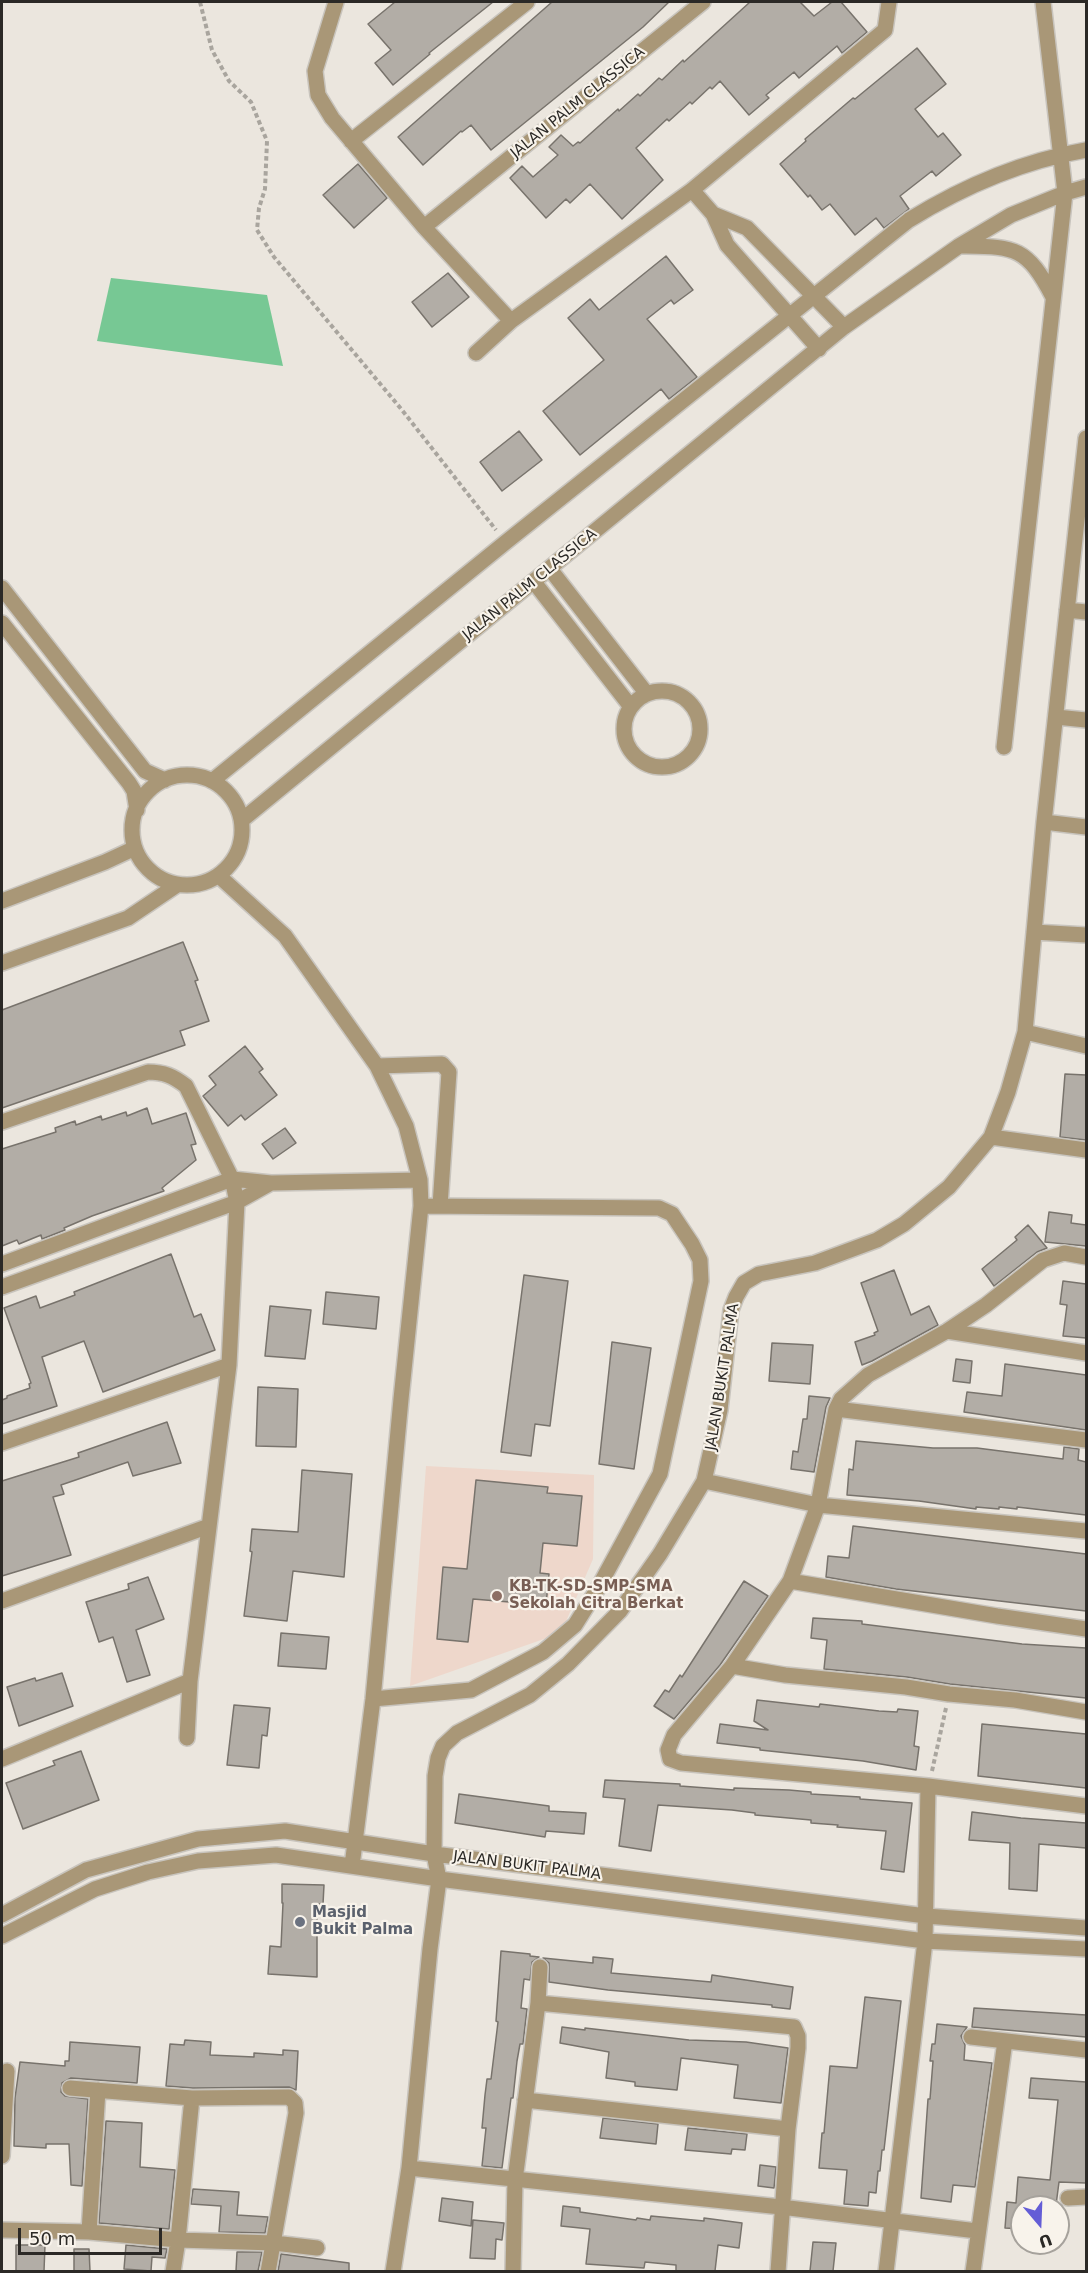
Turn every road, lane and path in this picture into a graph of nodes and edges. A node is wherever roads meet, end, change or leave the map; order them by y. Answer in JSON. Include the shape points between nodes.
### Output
{"nodes":[{"id":1,"x":200,"y":2,"type":"edge"},
{"id":2,"x":336,"y":2,"type":"edge"},
{"id":3,"x":527,"y":2,"type":"edge"},
{"id":4,"x":703,"y":2,"type":"edge"},
{"id":5,"x":889,"y":2,"type":"edge"},
{"id":6,"x":1043,"y":2,"type":"edge"},
{"id":7,"x":351,"y":141,"type":"junction"},
{"id":8,"x":1086,"y":150,"type":"edge"},
{"id":9,"x":1062,"y":154,"type":"junction"},
{"id":10,"x":1086,"y":187,"type":"edge"},
{"id":11,"x":692,"y":190,"type":"junction"},
{"id":12,"x":1065,"y":193,"type":"junction"},
{"id":13,"x":713,"y":214,"type":"junction"},
{"id":14,"x":424,"y":227,"type":"junction"},
{"id":15,"x":959,"y":246,"type":"junction"},
{"id":16,"x":813,"y":295,"type":"junction"},
{"id":17,"x":1053,"y":297,"type":"junction"},
{"id":18,"x":791,"y":316,"type":"junction"},
{"id":19,"x":511,"y":321,"type":"junction"},
{"id":20,"x":844,"y":327,"type":"junction"},
{"id":21,"x":819,"y":350,"type":"junction"},
{"id":22,"x":476,"y":353,"type":"dead end"},
{"id":23,"x":1086,"y":438,"type":"edge"},
{"id":24,"x":1084,"y":493,"type":"edge"},
{"id":25,"x":506,"y":542,"type":"junction"},
{"id":26,"x":550,"y":569,"type":"junction"},
{"id":27,"x":534,"y":582,"type":"junction"},
{"id":28,"x":2,"y":588,"type":"edge"},
{"id":29,"x":581,"y":608,"type":"junction"},
{"id":30,"x":1068,"y":610,"type":"junction"},
{"id":31,"x":1086,"y":612,"type":"edge"},
{"id":32,"x":564,"y":620,"type":"junction"},
{"id":33,"x":2,"y":623,"type":"edge"},
{"id":34,"x":647,"y":694,"type":"junction"},
{"id":35,"x":631,"y":707,"type":"junction"},
{"id":36,"x":1056,"y":717,"type":"junction"},
{"id":37,"x":1086,"y":720,"type":"edge"},
{"id":38,"x":1004,"y":747,"type":"dead end"},
{"id":39,"x":165,"y":780,"type":"junction"},
{"id":40,"x":212,"y":781,"type":"junction"},
{"id":41,"x":137,"y":810,"type":"junction"},
{"id":42,"x":242,"y":820,"type":"junction"},
{"id":43,"x":1044,"y":822,"type":"junction"},
{"id":44,"x":1086,"y":827,"type":"edge"},
{"id":45,"x":135,"y":848,"type":"junction"},
{"id":46,"x":219,"y":876,"type":"junction"},
{"id":47,"x":177,"y":885,"type":"junction"},
{"id":48,"x":2,"y":901,"type":"edge"},
{"id":49,"x":1034,"y":932,"type":"junction"},
{"id":50,"x":1086,"y":935,"type":"edge"},
{"id":51,"x":2,"y":963,"type":"edge"},
{"id":52,"x":1025,"y":1032,"type":"junction"},
{"id":53,"x":1086,"y":1046,"type":"edge"},
{"id":54,"x":377,"y":1066,"type":"junction"},
{"id":55,"x":2,"y":1122,"type":"edge"},
{"id":56,"x":991,"y":1137,"type":"junction"},
{"id":57,"x":1086,"y":1150,"type":"edge"},
{"id":58,"x":232,"y":1179,"type":"junction"},
{"id":59,"x":420,"y":1180,"type":"junction"},
{"id":60,"x":271,"y":1183,"type":"junction"},
{"id":61,"x":237,"y":1202,"type":"junction"},
{"id":62,"x":421,"y":1206,"type":"junction"},
{"id":63,"x":440,"y":1206,"type":"junction"},
{"id":64,"x":1086,"y":1257,"type":"edge"},
{"id":65,"x":2,"y":1264,"type":"edge"},
{"id":66,"x":2,"y":1287,"type":"edge"},
{"id":67,"x":947,"y":1331,"type":"junction"},
{"id":68,"x":1086,"y":1353,"type":"edge"},
{"id":69,"x":229,"y":1365,"type":"junction"},
{"id":70,"x":836,"y":1409,"type":"junction"},
{"id":71,"x":1086,"y":1440,"type":"edge"},
{"id":72,"x":2,"y":1443,"type":"edge"},
{"id":73,"x":704,"y":1480,"type":"junction"},
{"id":74,"x":818,"y":1505,"type":"junction"},
{"id":75,"x":209,"y":1526,"type":"junction"},
{"id":76,"x":1086,"y":1531,"type":"edge"},
{"id":77,"x":790,"y":1581,"type":"junction"},
{"id":78,"x":2,"y":1600,"type":"edge"},
{"id":79,"x":1086,"y":1629,"type":"edge"},
{"id":80,"x":732,"y":1666,"type":"junction"},
{"id":81,"x":190,"y":1681,"type":"junction"},
{"id":82,"x":949,"y":1694,"type":"junction"},
{"id":83,"x":373,"y":1699,"type":"junction"},
{"id":84,"x":1086,"y":1712,"type":"edge"},
{"id":85,"x":187,"y":1738,"type":"dead end"},
{"id":86,"x":2,"y":1760,"type":"edge"},
{"id":87,"x":928,"y":1786,"type":"junction"},
{"id":88,"x":1086,"y":1806,"type":"edge"},
{"id":89,"x":354,"y":1841,"type":"junction"},
{"id":90,"x":434,"y":1854,"type":"junction"},
{"id":91,"x":352,"y":1866,"type":"junction"},
{"id":92,"x":86,"y":1869,"type":"junction"},
{"id":93,"x":439,"y":1879,"type":"junction"},
{"id":94,"x":96,"y":1889,"type":"junction"},
{"id":95,"x":2,"y":1915,"type":"edge"},
{"id":96,"x":926,"y":1916,"type":"junction"},
{"id":97,"x":1086,"y":1929,"type":"edge"},
{"id":98,"x":2,"y":1936,"type":"edge"},
{"id":99,"x":925,"y":1941,"type":"junction"},
{"id":100,"x":1086,"y":1949,"type":"edge"},
{"id":101,"x":540,"y":1967,"type":"dead end"},
{"id":102,"x":538,"y":2003,"type":"junction"},
{"id":103,"x":971,"y":2037,"type":"dead end"},
{"id":104,"x":1005,"y":2040,"type":"junction"},
{"id":105,"x":1086,"y":2050,"type":"edge"},
{"id":106,"x":7,"y":2071,"type":"dead end"},
{"id":107,"x":70,"y":2088,"type":"dead end"},
{"id":108,"x":98,"y":2090,"type":"junction"},
{"id":109,"x":192,"y":2098,"type":"junction"},
{"id":110,"x":525,"y":2100,"type":"junction"},
{"id":111,"x":788,"y":2129,"type":"junction"},
{"id":112,"x":2,"y":2156,"type":"edge"},
{"id":113,"x":410,"y":2168,"type":"junction"},
{"id":114,"x":515,"y":2180,"type":"junction"},
{"id":115,"x":1086,"y":2197,"type":"edge"},
{"id":116,"x":1070,"y":2198,"type":"edge"},
{"id":117,"x":781,"y":2207,"type":"junction"},
{"id":118,"x":891,"y":2220,"type":"junction"},
{"id":119,"x":2,"y":2230,"type":"edge"},
{"id":120,"x":977,"y":2231,"type":"junction"},
{"id":121,"x":89,"y":2232,"type":"junction"},
{"id":122,"x":178,"y":2240,"type":"junction"},
{"id":123,"x":274,"y":2243,"type":"junction"},
{"id":124,"x":317,"y":2248,"type":"dead end"},
{"id":125,"x":173,"y":2271,"type":"edge"},
{"id":126,"x":268,"y":2271,"type":"edge"},
{"id":127,"x":393,"y":2271,"type":"edge"},
{"id":128,"x":513,"y":2271,"type":"edge"},
{"id":129,"x":778,"y":2271,"type":"edge"},
{"id":130,"x":886,"y":2271,"type":"edge"},
{"id":131,"x":973,"y":2271,"type":"edge"}],
"edges":[{"from":1,"to":25,"type":"path","via":[[212,50],[229,81],[251,102],[267,141],[265,189],[257,230],[273,257],[402,410]]},
{"from":2,"to":7,"type":"street","via":[[315,71],[318,95]]},
{"from":3,"to":7,"type":"street"},
{"from":4,"to":14,"type":"street","name":"JALAN PALM CLASSICA"},
{"from":5,"to":11,"type":"street","via":[[885,30]]},
{"from":6,"to":9,"type":"street"},
{"from":7,"to":14,"type":"street"},
{"from":8,"to":9,"type":"street"},
{"from":9,"to":12,"type":"street"},
{"from":9,"to":16,"type":"street","via":[[977,182],[943,199],[909,220]]},
{"from":10,"to":12,"type":"street","name":"JALAN PALM CLASSICA"},
{"from":11,"to":13,"type":"street"},
{"from":11,"to":19,"type":"street"},
{"from":12,"to":15,"type":"street","name":"JALAN PALM CLASSICA","via":[[1011,215]]},
{"from":12,"to":17,"type":"street"},
{"from":13,"to":16,"type":"street","via":[[747,228]]},
{"from":13,"to":18,"type":"street","via":[[727,246]]},
{"from":14,"to":19,"type":"street"},
{"from":15,"to":17,"type":"street","via":[[1000,247],[1024,255],[1041,272]]},
{"from":15,"to":20,"type":"street","name":"JALAN PALM CLASSICA"},
{"from":16,"to":18,"type":"street"},
{"from":16,"to":20,"type":"street"},
{"from":17,"to":38,"type":"street"},
{"from":18,"to":21,"type":"street"},
{"from":18,"to":25,"type":"street"},
{"from":19,"to":22,"type":"street"},
{"from":20,"to":21,"type":"street","name":"JALAN PALM CLASSICA"},
{"from":21,"to":26,"type":"street","name":"JALAN PALM CLASSICA"},
{"from":23,"to":24,"type":"street","name":"JALAN BUKIT PALMA"},
{"from":24,"to":30,"type":"street","name":"JALAN BUKIT PALMA"},
{"from":25,"to":40,"type":"street"},
{"from":26,"to":27,"type":"street","name":"JALAN PALM CLASSICA"},
{"from":26,"to":29,"type":"street"},
{"from":27,"to":32,"type":"street"},
{"from":27,"to":42,"type":"street","name":"JALAN PALM CLASSICA"},
{"from":28,"to":39,"type":"street","via":[[141,766]]},
{"from":29,"to":32,"type":"street"},
{"from":29,"to":34,"type":"street"},
{"from":30,"to":31,"type":"street"},
{"from":30,"to":36,"type":"street","name":"JALAN BUKIT PALMA"},
{"from":32,"to":35,"type":"street"},
{"from":33,"to":41,"type":"street","via":[[134,791]]},
{"from":34,"to":35,"type":"street"},
{"from":34,"to":35,"type":"street","via":[[664,691],[680,695],[693,707],[700,722],[699,739],[691,754],[677,764],[661,768],[645,764],[632,753],[625,738],[624,722]]},
{"from":36,"to":37,"type":"street"},
{"from":36,"to":43,"type":"street","name":"JALAN BUKIT PALMA"},
{"from":39,"to":40,"type":"street","via":[[197,776]]},
{"from":39,"to":41,"type":"street","via":[[151,789]]},
{"from":40,"to":42,"type":"street","via":[[226,791]]},
{"from":41,"to":45,"type":"street","via":[[132,832]]},
{"from":42,"to":46,"type":"street","via":[[242,841],[234,861]]},
{"from":43,"to":44,"type":"street"},
{"from":43,"to":49,"type":"street","name":"JALAN BUKIT PALMA"},
{"from":45,"to":47,"type":"street","via":[[151,872]]},
{"from":45,"to":48,"type":"street"},
{"from":46,"to":47,"type":"street","via":[[199,884]]},
{"from":46,"to":54,"type":"street","via":[[285,936]]},
{"from":47,"to":51,"type":"street","via":[[128,918]]},
{"from":49,"to":50,"type":"street"},
{"from":49,"to":52,"type":"street","name":"JALAN BUKIT PALMA"},
{"from":52,"to":53,"type":"street"},
{"from":52,"to":56,"type":"street","name":"JALAN BUKIT PALMA"},
{"from":54,"to":59,"type":"street","via":[[406,1126]]},
{"from":54,"to":63,"type":"street","via":[[442,1064],[449,1072]]},
{"from":55,"to":58,"type":"street","via":[[148,1072],[160,1072],[186,1086]]},
{"from":56,"to":57,"type":"street"},
{"from":56,"to":73,"type":"street","name":"JALAN BUKIT PALMA","via":[[949,1187],[904,1224],[877,1240],[815,1263],[759,1274],[744,1283],[731,1310],[720,1410]]},
{"from":58,"to":60,"type":"street"},
{"from":58,"to":61,"type":"street"},
{"from":58,"to":65,"type":"street"},
{"from":59,"to":60,"type":"street"},
{"from":59,"to":62,"type":"street"},
{"from":60,"to":61,"type":"street"},
{"from":61,"to":66,"type":"street"},
{"from":61,"to":69,"type":"street"},
{"from":62,"to":63,"type":"street"},
{"from":62,"to":83,"type":"street"},
{"from":63,"to":83,"type":"street","via":[[659,1208],[672,1214],[692,1244],[700,1260],[701,1281],[660,1474],[574,1625],[543,1652],[471,1690]]},
{"from":64,"to":67,"type":"street","via":[[1064,1252],[1043,1260]]},
{"from":67,"to":68,"type":"street"},
{"from":67,"to":70,"type":"street","via":[[868,1375],[841,1399]]},
{"from":69,"to":72,"type":"street"},
{"from":69,"to":75,"type":"street"},
{"from":70,"to":71,"type":"street"},
{"from":70,"to":74,"type":"street"},
{"from":73,"to":74,"type":"street"},
{"from":73,"to":90,"type":"street","name":"JALAN BUKIT PALMA","via":[[620,1611],[568,1664],[530,1695],[457,1733],[443,1746],[435,1776]]},
{"from":74,"to":76,"type":"street"},
{"from":74,"to":77,"type":"street"},
{"from":75,"to":78,"type":"street"},
{"from":75,"to":81,"type":"street"},
{"from":77,"to":79,"type":"street"},
{"from":77,"to":80,"type":"street"},
{"from":80,"to":82,"type":"street"},
{"from":80,"to":87,"type":"street","via":[[674,1735],[668,1750],[670,1759]]},
{"from":81,"to":85,"type":"street"},
{"from":81,"to":86,"type":"street"},
{"from":82,"to":84,"type":"street"},
{"from":82,"to":87,"type":"path"},
{"from":83,"to":89,"type":"street"},
{"from":87,"to":88,"type":"street"},
{"from":87,"to":96,"type":"street"},
{"from":89,"to":90,"type":"street"},
{"from":89,"to":91,"type":"street"},
{"from":89,"to":92,"type":"street","via":[[285,1831],[198,1839]]},
{"from":90,"to":93,"type":"street"},
{"from":90,"to":96,"type":"street","name":"JALAN BUKIT PALMA"},
{"from":91,"to":93,"type":"street","name":"JALAN BUKIT PALMA"},
{"from":91,"to":94,"type":"street","name":"JALAN BUKIT PALMA","via":[[276,1855],[198,1861]]},
{"from":92,"to":94,"type":"street"},
{"from":92,"to":95,"type":"street"},
{"from":93,"to":99,"type":"street","name":"JALAN BUKIT PALMA"},
{"from":93,"to":113,"type":"street"},
{"from":94,"to":98,"type":"street","name":"JALAN BUKIT PALMA"},
{"from":96,"to":97,"type":"street","name":"JALAN BUKIT PALMA"},
{"from":96,"to":99,"type":"street"},
{"from":99,"to":100,"type":"street","name":"JALAN BUKIT PALMA"},
{"from":99,"to":118,"type":"street"},
{"from":101,"to":102,"type":"street"},
{"from":102,"to":110,"type":"street"},
{"from":102,"to":111,"type":"street","via":[[794,2027],[798,2048]]},
{"from":103,"to":104,"type":"street"},
{"from":104,"to":105,"type":"street"},
{"from":104,"to":120,"type":"street"},
{"from":106,"to":112,"type":"street"},
{"from":107,"to":108,"type":"street"},
{"from":108,"to":109,"type":"street"},
{"from":108,"to":121,"type":"street"},
{"from":109,"to":122,"type":"street"},
{"from":109,"to":123,"type":"street","via":[[290,2097],[295,2103]]},
{"from":110,"to":111,"type":"street"},
{"from":110,"to":114,"type":"street"},
{"from":111,"to":117,"type":"street"},
{"from":113,"to":114,"type":"street"},
{"from":113,"to":127,"type":"street"},
{"from":114,"to":117,"type":"street"},
{"from":114,"to":128,"type":"street"},
{"from":115,"to":116,"type":"street"},
{"from":117,"to":118,"type":"street"},
{"from":117,"to":129,"type":"street"},
{"from":118,"to":120,"type":"street"},
{"from":118,"to":130,"type":"street"},
{"from":119,"to":121,"type":"street"},
{"from":120,"to":131,"type":"street"},
{"from":121,"to":122,"type":"street"},
{"from":122,"to":123,"type":"street"},
{"from":122,"to":125,"type":"street"},
{"from":123,"to":124,"type":"street"},
{"from":123,"to":126,"type":"street"}]}
